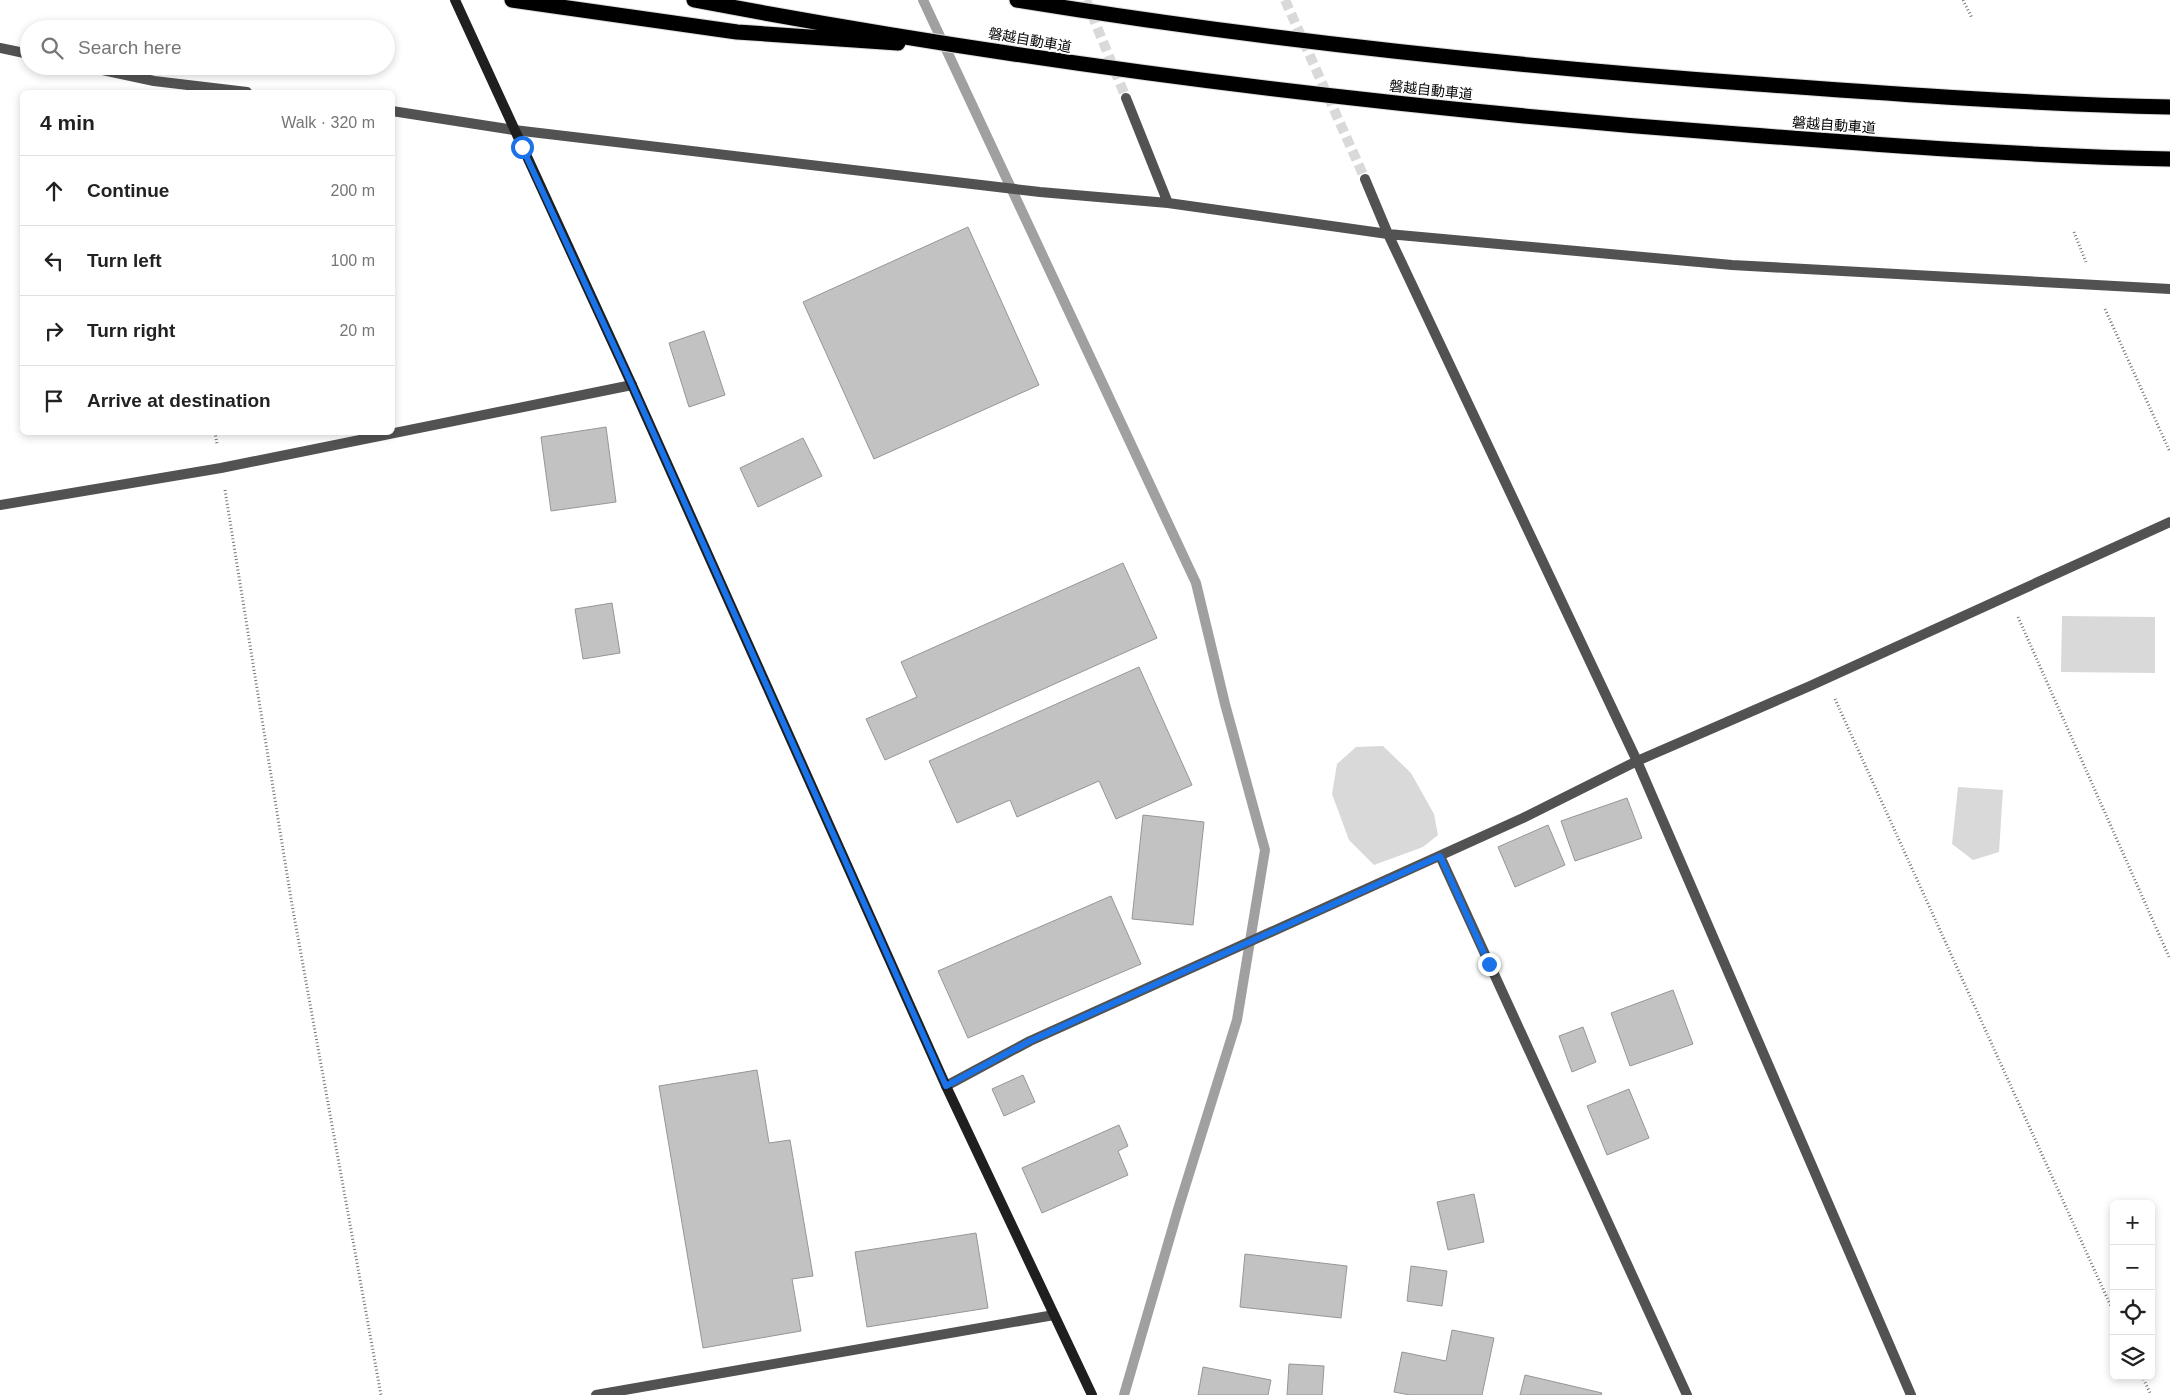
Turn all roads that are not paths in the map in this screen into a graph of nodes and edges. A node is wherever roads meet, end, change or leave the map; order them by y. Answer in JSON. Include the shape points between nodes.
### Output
{"nodes":[{"id":1,"x":455,"y":0,"type":"edge"},
{"id":2,"x":512,"y":0,"type":"edge"},
{"id":3,"x":694,"y":0,"type":"edge"},
{"id":4,"x":1018,"y":0,"type":"edge"},
{"id":5,"x":1036,"y":0,"type":"edge"},
{"id":6,"x":1072,"y":9,"type":"junction"},
{"id":7,"x":0,"y":48,"type":"edge"},
{"id":8,"x":990,"y":50,"type":"junction"},
{"id":9,"x":20,"y":52,"type":"edge"},
{"id":10,"x":126,"y":75,"type":"edge"},
{"id":11,"x":229,"y":90,"type":"edge"},
{"id":12,"x":1126,"y":98,"type":"tunnel mouth"},
{"id":13,"x":2170,"y":107,"type":"edge"},
{"id":14,"x":395,"y":111,"type":"edge"},
{"id":15,"x":514,"y":130,"type":"junction"},
{"id":16,"x":2170,"y":159,"type":"edge"},
{"id":17,"x":1365,"y":179,"type":"tunnel mouth"},
{"id":18,"x":1168,"y":204,"type":"junction"},
{"id":19,"x":1388,"y":234,"type":"junction"},
{"id":20,"x":2170,"y":289,"type":"edge"},
{"id":21,"x":632,"y":385,"type":"junction"},
{"id":22,"x":395,"y":433,"type":"edge"},
{"id":23,"x":384,"y":435,"type":"edge"},
{"id":24,"x":0,"y":505,"type":"edge"},
{"id":25,"x":2170,"y":522,"type":"edge"},
{"id":26,"x":1637,"y":761,"type":"junction"},
{"id":27,"x":1440,"y":856,"type":"junction"},
{"id":28,"x":946,"y":1086,"type":"junction"},
{"id":29,"x":1054,"y":1316,"type":"junction"},
{"id":30,"x":1090,"y":1390,"type":"edge"},
{"id":31,"x":596,"y":1395,"type":"edge"},
{"id":32,"x":1687,"y":1395,"type":"edge"},
{"id":33,"x":1911,"y":1395,"type":"edge"}],
"edges":[{"from":1,"to":15,"type":"street"},
{"from":2,"to":8,"type":"highway","via":[[737,32]]},
{"from":3,"to":8,"type":"highway","name":"磐越自動車道"},
{"from":4,"to":6,"type":"highway"},
{"from":5,"to":6,"type":"highway"},
{"from":6,"to":13,"type":"highway","via":[[1379,50],[1622,74],[1915,95]]},
{"from":7,"to":9,"type":"street"},
{"from":8,"to":16,"type":"highway","name":"磐越自動車道","via":[[1094,67],[1380,102],[1624,126],[1912,147]]},
{"from":10,"to":11,"type":"street"},
{"from":12,"to":18,"type":"street"},
{"from":14,"to":15,"type":"street"},
{"from":15,"to":18,"type":"street"},
{"from":15,"to":21,"type":"street"},
{"from":17,"to":19,"type":"street"},
{"from":18,"to":19,"type":"street"},
{"from":19,"to":20,"type":"street","via":[[1732,265]]},
{"from":19,"to":26,"type":"street"},
{"from":21,"to":22,"type":"street"},
{"from":21,"to":28,"type":"street"},
{"from":23,"to":24,"type":"street","via":[[221,468]]},
{"from":25,"to":26,"type":"street"},
{"from":26,"to":27,"type":"street"},
{"from":26,"to":33,"type":"street"},
{"from":27,"to":28,"type":"street","via":[[1030,1041]]},
{"from":27,"to":32,"type":"street"},
{"from":28,"to":29,"type":"street"},
{"from":29,"to":30,"type":"street"},
{"from":29,"to":31,"type":"street"}]}
